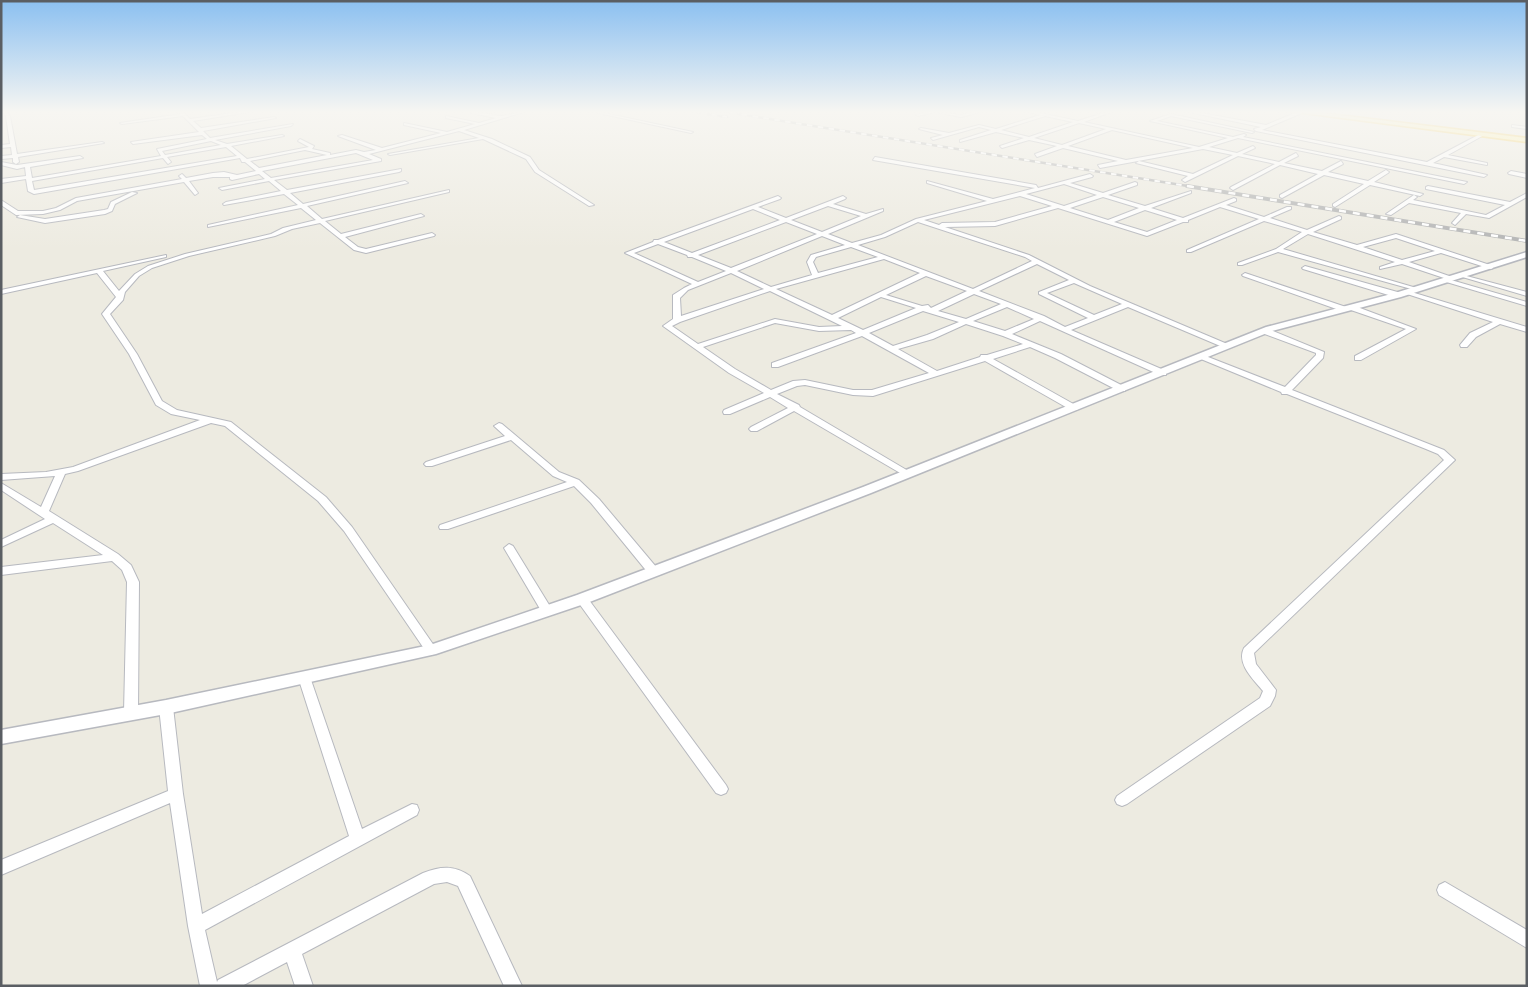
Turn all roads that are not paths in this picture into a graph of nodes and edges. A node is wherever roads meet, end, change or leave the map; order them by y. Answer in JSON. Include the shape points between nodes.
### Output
{"nodes":[{"id":1,"x":15,"y":157,"type":"junction"},
{"id":2,"x":169,"y":157,"type":"edge"},
{"id":3,"x":255,"y":157,"type":"edge"},
{"id":4,"x":325,"y":157,"type":"edge"},
{"id":5,"x":374,"y":157,"type":"edge"},
{"id":6,"x":525,"y":157,"type":"edge"},
{"id":7,"x":1110,"y":157,"type":"edge"},
{"id":8,"x":1156,"y":157,"type":"edge"},
{"id":9,"x":1234,"y":157,"type":"edge"},
{"id":10,"x":1249,"y":157,"type":"edge"},
{"id":11,"x":1292,"y":157,"type":"edge"},
{"id":12,"x":1336,"y":157,"type":"edge"},
{"id":13,"x":1397,"y":157,"type":"edge"},
{"id":14,"x":1442,"y":157,"type":"edge"},
{"id":15,"x":1449,"y":157,"type":"edge"},
{"id":16,"x":1,"y":158,"type":"edge"},
{"id":17,"x":80,"y":158,"type":"dead end"},
{"id":18,"x":164,"y":158,"type":"junction"},
{"id":19,"x":242,"y":159,"type":"junction"},
{"id":20,"x":875,"y":159,"type":"dead end"},
{"id":21,"x":1131,"y":162,"type":"junction"},
{"id":22,"x":1,"y":163,"type":"edge"},
{"id":23,"x":1279,"y":163,"type":"junction"},
{"id":24,"x":1341,"y":163,"type":"dead end"},
{"id":25,"x":1430,"y":163,"type":"junction"},
{"id":26,"x":1485,"y":164,"type":"dead end"},
{"id":27,"x":27,"y":166,"type":"junction"},
{"id":28,"x":1100,"y":166,"type":"dead end"},
{"id":29,"x":17,"y":167,"type":"junction"},
{"id":30,"x":331,"y":169,"type":"junction"},
{"id":31,"x":175,"y":170,"type":"junction"},
{"id":32,"x":399,"y":170,"type":"dead end"},
{"id":33,"x":259,"y":171,"type":"junction"},
{"id":34,"x":1386,"y":172,"type":"dead end"},
{"id":35,"x":1415,"y":172,"type":"junction"},
{"id":36,"x":1324,"y":173,"type":"junction"},
{"id":37,"x":1511,"y":173,"type":"dead end"},
{"id":38,"x":1484,"y":175,"type":"dead end"},
{"id":39,"x":1090,"y":176,"type":"dead end"},
{"id":40,"x":1194,"y":176,"type":"junction"},
{"id":41,"x":1527,"y":176,"type":"edge"},
{"id":42,"x":238,"y":177,"type":"junction"},
{"id":43,"x":29,"y":178,"type":"junction"},
{"id":44,"x":269,"y":179,"type":"junction"},
{"id":45,"x":186,"y":180,"type":"junction"},
{"id":46,"x":348,"y":180,"type":"junction"},
{"id":47,"x":1185,"y":180,"type":"dead end"},
{"id":48,"x":1,"y":181,"type":"edge"},
{"id":49,"x":930,"y":182,"type":"dead end"},
{"id":50,"x":1435,"y":182,"type":"dead end"},
{"id":51,"x":1464,"y":182,"type":"dead end"},
{"id":52,"x":404,"y":183,"type":"dead end"},
{"id":53,"x":1064,"y":183,"type":"junction"},
{"id":54,"x":1371,"y":183,"type":"junction"},
{"id":55,"x":1135,"y":184,"type":"dead end"},
{"id":56,"x":190,"y":186,"type":"junction"},
{"id":57,"x":151,"y":187,"type":"junction"},
{"id":58,"x":222,"y":188,"type":"dead end"},
{"id":59,"x":1042,"y":188,"type":"junction"},
{"id":60,"x":1232,"y":188,"type":"dead end"},
{"id":61,"x":1428,"y":188,"type":"junction"},
{"id":62,"x":285,"y":191,"type":"junction"},
{"id":63,"x":447,"y":191,"type":"dead end"},
{"id":64,"x":118,"y":192,"type":"junction"},
{"id":65,"x":366,"y":192,"type":"junction"},
{"id":66,"x":1188,"y":192,"type":"dead end"},
{"id":67,"x":195,"y":193,"type":"dead end"},
{"id":68,"x":1020,"y":193,"type":"junction"},
{"id":69,"x":1420,"y":194,"type":"junction"},
{"id":70,"x":1102,"y":195,"type":"junction"},
{"id":71,"x":1527,"y":195,"type":"edge"},
{"id":72,"x":129,"y":196,"type":"junction"},
{"id":73,"x":1282,"y":196,"type":"dead end"},
{"id":74,"x":778,"y":198,"type":"dead end"},
{"id":75,"x":843,"y":198,"type":"dead end"},
{"id":76,"x":992,"y":200,"type":"junction"},
{"id":77,"x":1234,"y":200,"type":"dead end"},
{"id":78,"x":1409,"y":201,"type":"junction"},
{"id":79,"x":1,"y":202,"type":"edge"},
{"id":80,"x":226,"y":204,"type":"dead end"},
{"id":81,"x":592,"y":204,"type":"dead end"},
{"id":82,"x":828,"y":204,"type":"junction"},
{"id":83,"x":1510,"y":204,"type":"junction"},
{"id":84,"x":303,"y":205,"type":"junction"},
{"id":85,"x":1335,"y":205,"type":"dead end"},
{"id":86,"x":1222,"y":206,"type":"junction"},
{"id":87,"x":1061,"y":207,"type":"junction"},
{"id":88,"x":752,"y":208,"type":"junction"},
{"id":89,"x":1145,"y":208,"type":"junction"},
{"id":90,"x":1289,"y":208,"type":"dead end"},
{"id":91,"x":881,"y":210,"type":"dead end"},
{"id":92,"x":16,"y":213,"type":"junction"},
{"id":93,"x":1464,"y":213,"type":"junction"},
{"id":94,"x":1390,"y":214,"type":"dead end"},
{"id":95,"x":421,"y":216,"type":"dead end"},
{"id":96,"x":866,"y":216,"type":"junction"},
{"id":97,"x":1339,"y":218,"type":"dead end"},
{"id":98,"x":1265,"y":219,"type":"junction"},
{"id":99,"x":322,"y":220,"type":"junction"},
{"id":100,"x":786,"y":220,"type":"junction"},
{"id":101,"x":918,"y":220,"type":"junction"},
{"id":102,"x":1186,"y":221,"type":"junction"},
{"id":103,"x":1107,"y":222,"type":"junction"},
{"id":104,"x":1455,"y":224,"type":"dead end"},
{"id":105,"x":931,"y":225,"type":"junction"},
{"id":106,"x":210,"y":226,"type":"dead end"},
{"id":107,"x":292,"y":227,"type":"junction"},
{"id":108,"x":1307,"y":232,"type":"junction"},
{"id":109,"x":821,"y":233,"type":"junction"},
{"id":110,"x":432,"y":235,"type":"dead end"},
{"id":111,"x":340,"y":236,"type":"junction"},
{"id":112,"x":249,"y":240,"type":"junction"},
{"id":113,"x":656,"y":241,"type":"junction"},
{"id":114,"x":226,"y":242,"type":"junction"},
{"id":115,"x":850,"y":244,"type":"junction"},
{"id":116,"x":1357,"y":247,"type":"junction"},
{"id":117,"x":1278,"y":250,"type":"junction"},
{"id":118,"x":1189,"y":251,"type":"dead end"},
{"id":119,"x":1441,"y":251,"type":"junction"},
{"id":120,"x":1527,"y":254,"type":"edge"},
{"id":121,"x":690,"y":256,"type":"junction"},
{"id":122,"x":885,"y":257,"type":"junction"},
{"id":123,"x":162,"y":259,"type":"junction"},
{"id":124,"x":1038,"y":262,"type":"junction"},
{"id":125,"x":1399,"y":262,"type":"junction"},
{"id":126,"x":1240,"y":264,"type":"dead end"},
{"id":127,"x":1490,"y":267,"type":"junction"},
{"id":128,"x":1305,"y":268,"type":"dead end"},
{"id":129,"x":1382,"y":268,"type":"dead end"},
{"id":130,"x":730,"y":270,"type":"junction"},
{"id":131,"x":99,"y":271,"type":"junction"},
{"id":132,"x":926,"y":273,"type":"junction"},
{"id":133,"x":1245,"y":275,"type":"dead end"},
{"id":134,"x":136,"y":276,"type":"junction"},
{"id":135,"x":816,"y":276,"type":"junction"},
{"id":136,"x":1452,"y":278,"type":"junction"},
{"id":137,"x":1075,"y":280,"type":"junction"},
{"id":138,"x":698,"y":284,"type":"junction"},
{"id":139,"x":112,"y":287,"type":"junction"},
{"id":140,"x":770,"y":289,"type":"junction"},
{"id":141,"x":1,"y":292,"type":"edge"},
{"id":142,"x":974,"y":292,"type":"junction"},
{"id":143,"x":1407,"y":292,"type":"junction"},
{"id":144,"x":1527,"y":294,"type":"edge"},
{"id":145,"x":880,"y":295,"type":"junction"},
{"id":146,"x":120,"y":297,"type":"junction"},
{"id":147,"x":1007,"y":304,"type":"junction"},
{"id":148,"x":1128,"y":304,"type":"junction"},
{"id":149,"x":1527,"y":304,"type":"edge"},
{"id":150,"x":929,"y":308,"type":"junction"},
{"id":151,"x":1347,"y":308,"type":"junction"},
{"id":152,"x":1092,"y":317,"type":"junction"},
{"id":153,"x":832,"y":318,"type":"junction"},
{"id":154,"x":1041,"y":318,"type":"junction"},
{"id":155,"x":677,"y":320,"type":"junction"},
{"id":156,"x":969,"y":321,"type":"junction"},
{"id":157,"x":1498,"y":322,"type":"junction"},
{"id":158,"x":852,"y":327,"type":"junction"},
{"id":159,"x":1066,"y":329,"type":"junction"},
{"id":160,"x":1527,"y":330,"type":"edge"},
{"id":161,"x":1265,"y":331,"type":"junction"},
{"id":162,"x":863,"y":333,"type":"junction"},
{"id":163,"x":1006,"y":334,"type":"junction"},
{"id":164,"x":1031,"y":344,"type":"junction"},
{"id":165,"x":1464,"y":345,"type":"dead end"},
{"id":166,"x":1228,"y":346,"type":"junction"},
{"id":167,"x":696,"y":347,"type":"junction"},
{"id":168,"x":892,"y":349,"type":"junction"},
{"id":169,"x":984,"y":357,"type":"junction"},
{"id":170,"x":1200,"y":357,"type":"junction"},
{"id":171,"x":1358,"y":358,"type":"dead end"},
{"id":172,"x":775,"y":365,"type":"dead end"},
{"id":173,"x":935,"y":373,"type":"junction"},
{"id":174,"x":1162,"y":373,"type":"junction"},
{"id":175,"x":1122,"y":389,"type":"junction"},
{"id":176,"x":771,"y":392,"type":"junction"},
{"id":177,"x":1285,"y":392,"type":"junction"},
{"id":178,"x":796,"y":407,"type":"junction"},
{"id":179,"x":1074,"y":408,"type":"junction"},
{"id":180,"x":727,"y":412,"type":"dead end"},
{"id":181,"x":210,"y":420,"type":"junction"},
{"id":182,"x":499,"y":426,"type":"dead end"},
{"id":183,"x":754,"y":429,"type":"dead end"},
{"id":184,"x":512,"y":437,"type":"junction"},
{"id":185,"x":429,"y":464,"type":"dead end"},
{"id":186,"x":62,"y":473,"type":"junction"},
{"id":187,"x":907,"y":474,"type":"junction"},
{"id":188,"x":1,"y":477,"type":"edge"},
{"id":189,"x":576,"y":482,"type":"junction"},
{"id":190,"x":1,"y":486,"type":"edge"},
{"id":191,"x":48,"y":516,"type":"junction"},
{"id":192,"x":444,"y":527,"type":"dead end"},
{"id":193,"x":1,"y":544,"type":"edge"},
{"id":194,"x":508,"y":548,"type":"dead end"},
{"id":195,"x":114,"y":557,"type":"junction"},
{"id":196,"x":1,"y":570,"type":"edge"},
{"id":197,"x":653,"y":570,"type":"junction"},
{"id":198,"x":582,"y":599,"type":"junction"},
{"id":199,"x":547,"y":611,"type":"junction"},
{"id":200,"x":430,"y":650,"type":"junction"},
{"id":201,"x":304,"y":677,"type":"junction"},
{"id":202,"x":166,"y":707,"type":"junction"},
{"id":203,"x":131,"y":712,"type":"junction"},
{"id":204,"x":1,"y":737,"type":"edge"},
{"id":205,"x":721,"y":789,"type":"dead end"},
{"id":206,"x":176,"y":794,"type":"junction"},
{"id":207,"x":1122,"y":800,"type":"dead end"},
{"id":208,"x":412,"y":810,"type":"dead end"},
{"id":209,"x":358,"y":839,"type":"junction"},
{"id":210,"x":1,"y":868,"type":"edge"},
{"id":211,"x":1445,"y":890,"type":"dead end"},
{"id":212,"x":196,"y":926,"type":"junction"},
{"id":213,"x":1527,"y":940,"type":"edge"},
{"id":214,"x":292,"y":950,"type":"junction"},
{"id":215,"x":209,"y":986,"type":"edge"},
{"id":216,"x":224,"y":986,"type":"edge"},
{"id":217,"x":304,"y":986,"type":"edge"},
{"id":218,"x":513,"y":986,"type":"edge"}],
"edges":[{"from":1,"to":16,"type":"street"},
{"from":1,"to":22,"type":"street"},
{"from":1,"to":29,"type":"street"},
{"from":2,"to":18,"type":"street"},
{"from":3,"to":19,"type":"street"},
{"from":4,"to":33,"type":"street"},
{"from":5,"to":30,"type":"street","via":[[379,160]]},
{"from":6,"to":81,"type":"street","via":[[531,160],[537,171]]},
{"from":7,"to":21,"type":"street"},
{"from":8,"to":21,"type":"street"},
{"from":9,"to":40,"type":"street"},
{"from":10,"to":23,"type":"street"},
{"from":11,"to":23,"type":"street"},
{"from":12,"to":35,"type":"street"},
{"from":13,"to":25,"type":"street"},
{"from":14,"to":25,"type":"street"},
{"from":15,"to":26,"type":"street"},
{"from":17,"to":27,"type":"street"},
{"from":18,"to":31,"type":"street"},
{"from":18,"to":43,"type":"street"},
{"from":19,"to":31,"type":"street"},
{"from":19,"to":33,"type":"street"},
{"from":20,"to":59,"type":"street"},
{"from":21,"to":28,"type":"street"},
{"from":21,"to":40,"type":"street"},
{"from":22,"to":29,"type":"street"},
{"from":23,"to":36,"type":"street"},
{"from":23,"to":60,"type":"street"},
{"from":24,"to":36,"type":"street"},
{"from":25,"to":35,"type":"street"},
{"from":25,"to":38,"type":"street"},
{"from":27,"to":29,"type":"street"},
{"from":27,"to":43,"type":"street"},
{"from":30,"to":44,"type":"street"},
{"from":30,"to":46,"type":"street"},
{"from":31,"to":43,"type":"street","via":[[36,192],[30,191]]},
{"from":31,"to":45,"type":"street"},
{"from":32,"to":46,"type":"street"},
{"from":33,"to":42,"type":"street"},
{"from":33,"to":44,"type":"street"},
{"from":34,"to":54,"type":"street"},
{"from":35,"to":51,"type":"street"},
{"from":36,"to":54,"type":"street"},
{"from":36,"to":73,"type":"street"},
{"from":37,"to":41,"type":"street"},
{"from":39,"to":53,"type":"street"},
{"from":40,"to":47,"type":"street"},
{"from":42,"to":45,"type":"street","via":[[224,174]]},
{"from":42,"to":56,"type":"street"},
{"from":43,"to":48,"type":"street"},
{"from":44,"to":58,"type":"street"},
{"from":44,"to":62,"type":"street"},
{"from":45,"to":56,"type":"street"},
{"from":45,"to":57,"type":"street"},
{"from":46,"to":62,"type":"street"},
{"from":46,"to":65,"type":"street"},
{"from":49,"to":76,"type":"street"},
{"from":50,"to":61,"type":"street"},
{"from":52,"to":65,"type":"street"},
{"from":53,"to":59,"type":"street"},
{"from":53,"to":70,"type":"street"},
{"from":54,"to":69,"type":"street"},
{"from":54,"to":85,"type":"street"},
{"from":55,"to":70,"type":"street"},
{"from":56,"to":67,"type":"street"},
{"from":57,"to":64,"type":"street"},
{"from":57,"to":72,"type":"street"},
{"from":59,"to":68,"type":"street"},
{"from":61,"to":69,"type":"street"},
{"from":61,"to":83,"type":"street"},
{"from":62,"to":80,"type":"street"},
{"from":62,"to":84,"type":"street"},
{"from":63,"to":99,"type":"street"},
{"from":64,"to":72,"type":"street"},
{"from":64,"to":92,"type":"street","via":[[71,201],[51,211]]},
{"from":65,"to":84,"type":"street"},
{"from":66,"to":89,"type":"street"},
{"from":68,"to":76,"type":"street"},
{"from":68,"to":87,"type":"street"},
{"from":69,"to":78,"type":"street"},
{"from":70,"to":87,"type":"street"},
{"from":70,"to":89,"type":"street"},
{"from":71,"to":83,"type":"street"},
{"from":72,"to":92,"type":"street","via":[[110,205],[109,211],[56,220],[34,220]]},
{"from":74,"to":88,"type":"street"},
{"from":75,"to":82,"type":"street"},
{"from":76,"to":101,"type":"street"},
{"from":77,"to":86,"type":"street"},
{"from":78,"to":93,"type":"street"},
{"from":78,"to":94,"type":"street"},
{"from":79,"to":92,"type":"street"},
{"from":82,"to":96,"type":"street"},
{"from":82,"to":100,"type":"street"},
{"from":83,"to":93,"type":"street","via":[[1489,217]]},
{"from":84,"to":99,"type":"street"},
{"from":84,"to":106,"type":"street"},
{"from":86,"to":98,"type":"street"},
{"from":86,"to":102,"type":"street"},
{"from":87,"to":103,"type":"street"},
{"from":87,"to":105,"type":"street","via":[[995,224]]},
{"from":88,"to":100,"type":"street"},
{"from":88,"to":113,"type":"street"},
{"from":89,"to":102,"type":"street"},
{"from":89,"to":103,"type":"street"},
{"from":90,"to":98,"type":"street"},
{"from":91,"to":96,"type":"street"},
{"from":93,"to":104,"type":"street"},
{"from":95,"to":111,"type":"street"},
{"from":96,"to":109,"type":"street"},
{"from":97,"to":108,"type":"street"},
{"from":98,"to":108,"type":"street"},
{"from":98,"to":118,"type":"street"},
{"from":99,"to":107,"type":"street"},
{"from":99,"to":111,"type":"street"},
{"from":100,"to":109,"type":"street"},
{"from":100,"to":121,"type":"street"},
{"from":101,"to":105,"type":"street"},
{"from":101,"to":115,"type":"street","via":[[882,236]]},
{"from":102,"to":103,"type":"street","via":[[1149,234]]},
{"from":105,"to":124,"type":"street","via":[[1011,250]]},
{"from":107,"to":112,"type":"street"},
{"from":107,"to":114,"type":"street"},
{"from":108,"to":116,"type":"street"},
{"from":108,"to":117,"type":"street"},
{"from":109,"to":115,"type":"street"},
{"from":109,"to":130,"type":"street"},
{"from":110,"to":111,"type":"street","via":[[362,251]]},
{"from":112,"to":114,"type":"street"},
{"from":112,"to":123,"type":"street"},
{"from":113,"to":121,"type":"street"},
{"from":113,"to":138,"type":"street","via":[[628,253]]},
{"from":114,"to":123,"type":"street"},
{"from":115,"to":122,"type":"street"},
{"from":115,"to":135,"type":"street","via":[[811,257]]},
{"from":116,"to":119,"type":"street","via":[[1396,236]]},
{"from":116,"to":125,"type":"street"},
{"from":117,"to":126,"type":"street"},
{"from":117,"to":143,"type":"street"},
{"from":119,"to":125,"type":"street"},
{"from":119,"to":127,"type":"street"},
{"from":120,"to":127,"type":"street"},
{"from":121,"to":130,"type":"street"},
{"from":122,"to":132,"type":"street"},
{"from":122,"to":135,"type":"street"},
{"from":123,"to":131,"type":"street"},
{"from":123,"to":134,"type":"street"},
{"from":124,"to":137,"type":"street"},
{"from":124,"to":142,"type":"street"},
{"from":125,"to":129,"type":"street"},
{"from":125,"to":136,"type":"street"},
{"from":127,"to":136,"type":"street"},
{"from":128,"to":143,"type":"street"},
{"from":130,"to":138,"type":"street"},
{"from":130,"to":140,"type":"street"},
{"from":131,"to":139,"type":"street"},
{"from":131,"to":141,"type":"street"},
{"from":132,"to":142,"type":"street"},
{"from":132,"to":145,"type":"street"},
{"from":133,"to":151,"type":"street"},
{"from":134,"to":139,"type":"street"},
{"from":134,"to":146,"type":"street"},
{"from":135,"to":140,"type":"street"},
{"from":136,"to":143,"type":"street"},
{"from":136,"to":144,"type":"street"},
{"from":136,"to":149,"type":"street"},
{"from":137,"to":148,"type":"street"},
{"from":137,"to":152,"type":"street","via":[[1041,293]]},
{"from":138,"to":155,"type":"street","via":[[676,298]]},
{"from":139,"to":146,"type":"street"},
{"from":140,"to":153,"type":"street"},
{"from":140,"to":155,"type":"street"},
{"from":142,"to":147,"type":"street"},
{"from":142,"to":150,"type":"street"},
{"from":143,"to":151,"type":"street"},
{"from":143,"to":157,"type":"street"},
{"from":145,"to":150,"type":"street"},
{"from":145,"to":153,"type":"street"},
{"from":146,"to":181,"type":"street","via":[[106,314],[137,360],[155,397],[166,408]]},
{"from":147,"to":154,"type":"street"},
{"from":147,"to":156,"type":"street"},
{"from":148,"to":152,"type":"street"},
{"from":148,"to":166,"type":"street"},
{"from":150,"to":156,"type":"street"},
{"from":150,"to":162,"type":"street"},
{"from":151,"to":161,"type":"street"},
{"from":151,"to":171,"type":"street","via":[[1412,329]]},
{"from":152,"to":159,"type":"street"},
{"from":153,"to":158,"type":"street"},
{"from":154,"to":159,"type":"street"},
{"from":154,"to":163,"type":"street"},
{"from":155,"to":167,"type":"street","via":[[668,324],[668,328]]},
{"from":156,"to":163,"type":"street"},
{"from":156,"to":168,"type":"street"},
{"from":157,"to":160,"type":"street"},
{"from":157,"to":165,"type":"street","via":[[1473,335]]},
{"from":158,"to":162,"type":"street"},
{"from":158,"to":167,"type":"street","via":[[819,329],[775,321]]},
{"from":159,"to":174,"type":"street"},
{"from":161,"to":166,"type":"street"},
{"from":161,"to":177,"type":"street","via":[[1321,353]]},
{"from":162,"to":168,"type":"street"},
{"from":162,"to":172,"type":"street"},
{"from":163,"to":164,"type":"street"},
{"from":164,"to":169,"type":"street"},
{"from":164,"to":175,"type":"street"},
{"from":166,"to":170,"type":"street"},
{"from":167,"to":176,"type":"street"},
{"from":168,"to":173,"type":"street"},
{"from":169,"to":173,"type":"street"},
{"from":169,"to":179,"type":"street"},
{"from":170,"to":174,"type":"street"},
{"from":170,"to":177,"type":"street"},
{"from":173,"to":176,"type":"street","via":[[873,393],[850,393],[801,382]]},
{"from":174,"to":175,"type":"street"},
{"from":175,"to":179,"type":"street"},
{"from":176,"to":178,"type":"street"},
{"from":176,"to":180,"type":"street"},
{"from":177,"to":207,"type":"street","via":[[1441,452],[1450,460],[1248,651],[1249,664],[1270,690],[1265,702]]},
{"from":178,"to":183,"type":"street"},
{"from":178,"to":187,"type":"street"},
{"from":179,"to":187,"type":"street"},
{"from":181,"to":186,"type":"street"},
{"from":181,"to":200,"type":"street","via":[[233,428],[322,499],[348,529]]},
{"from":182,"to":184,"type":"street"},
{"from":184,"to":185,"type":"street"},
{"from":184,"to":189,"type":"street","via":[[556,474]]},
{"from":186,"to":188,"type":"street"},
{"from":186,"to":191,"type":"street"},
{"from":187,"to":197,"type":"street"},
{"from":189,"to":192,"type":"street"},
{"from":189,"to":197,"type":"street"},
{"from":190,"to":191,"type":"street"},
{"from":191,"to":193,"type":"street"},
{"from":191,"to":195,"type":"street"},
{"from":194,"to":199,"type":"street"},
{"from":195,"to":196,"type":"street"},
{"from":195,"to":203,"type":"street","via":[[127,568],[133,582]]},
{"from":197,"to":198,"type":"street"},
{"from":198,"to":199,"type":"street"},
{"from":198,"to":205,"type":"street"},
{"from":199,"to":200,"type":"street"},
{"from":200,"to":201,"type":"street"},
{"from":201,"to":202,"type":"street"},
{"from":201,"to":209,"type":"street"},
{"from":202,"to":203,"type":"street"},
{"from":202,"to":206,"type":"street"},
{"from":203,"to":204,"type":"street"},
{"from":206,"to":210,"type":"street"},
{"from":206,"to":212,"type":"street"},
{"from":208,"to":209,"type":"street"},
{"from":209,"to":212,"type":"street"},
{"from":211,"to":213,"type":"street"},
{"from":212,"to":215,"type":"street"},
{"from":214,"to":216,"type":"street"},
{"from":214,"to":217,"type":"street"},
{"from":214,"to":218,"type":"street","via":[[429,878],[449,874],[464,881]]}]}
